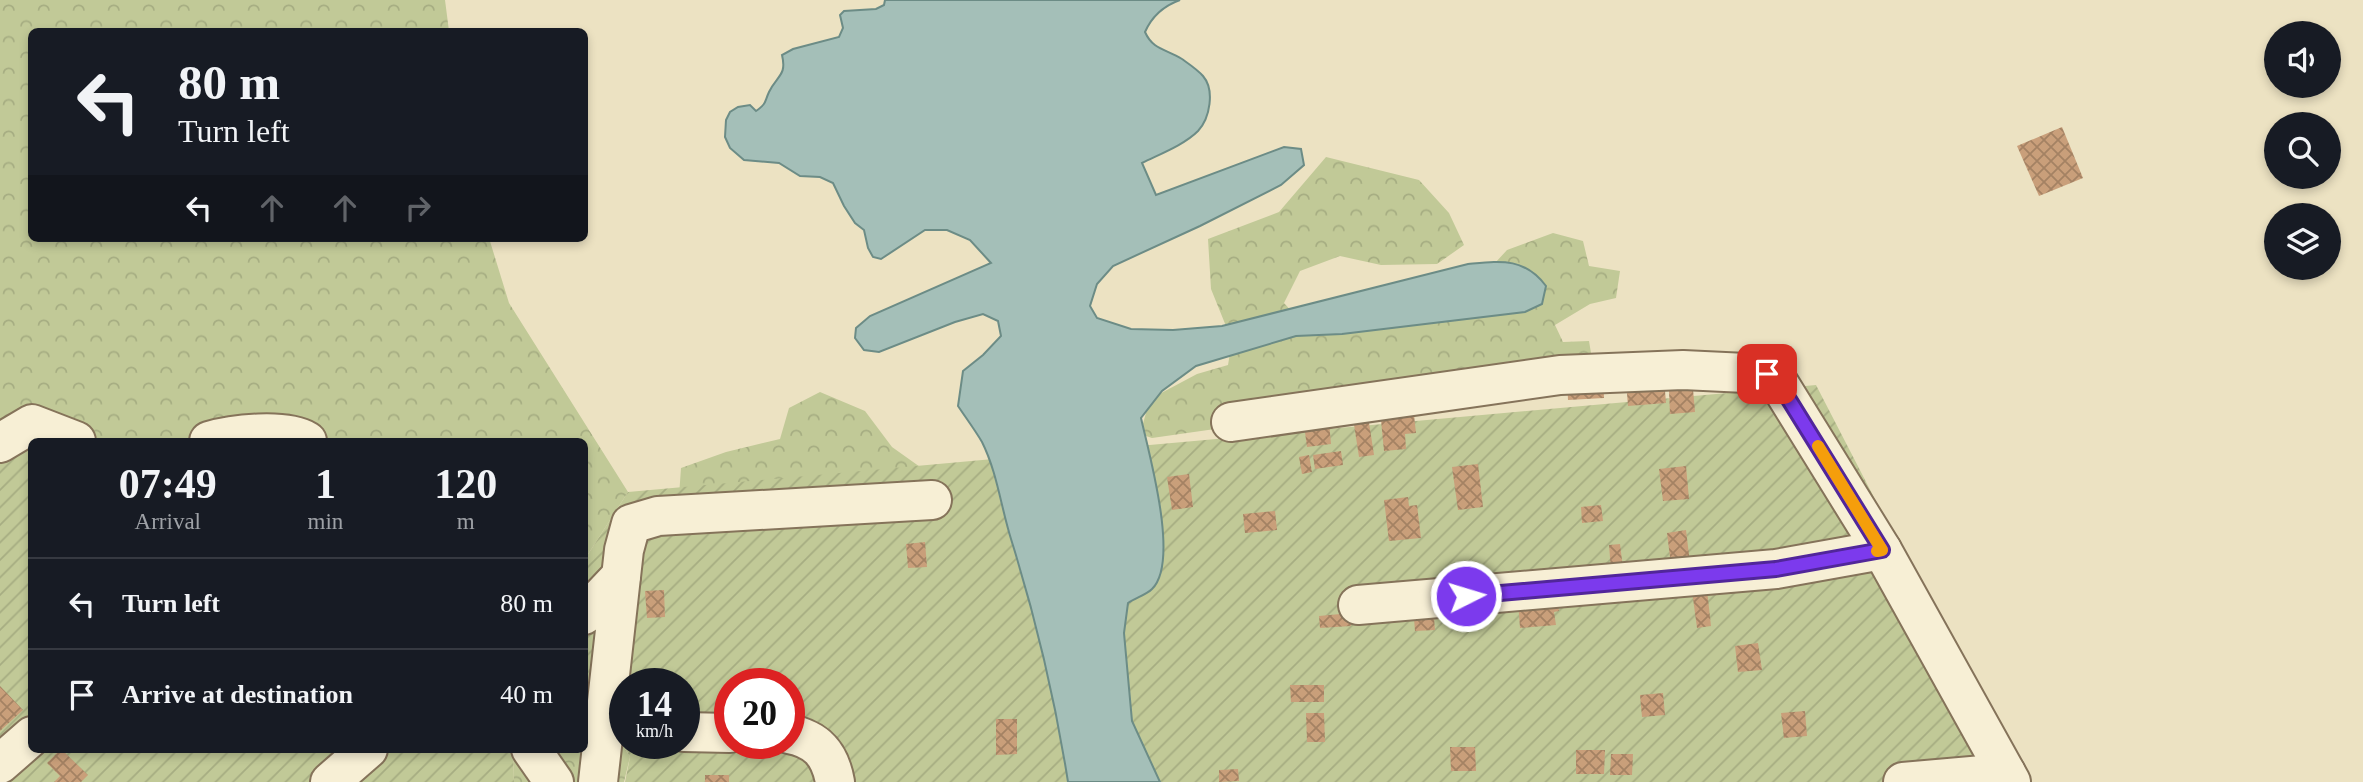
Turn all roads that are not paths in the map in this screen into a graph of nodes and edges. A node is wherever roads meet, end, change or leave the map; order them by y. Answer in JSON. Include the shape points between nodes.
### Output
{"nodes":[{"id":1,"x":1231,"y":422,"type":"dead end"},
{"id":2,"x":68,"y":438,"type":"edge"},
{"id":3,"x":219,"y":438,"type":"edge"},
{"id":4,"x":298,"y":438,"type":"edge"},
{"id":5,"x":0,"y":443,"type":"edge"},
{"id":6,"x":932,"y":500,"type":"dead end"},
{"id":7,"x":1882,"y":550,"type":"junction"},
{"id":8,"x":621,"y":576,"type":"junction"},
{"id":9,"x":1357,"y":605,"type":"dead end"},
{"id":10,"x":588,"y":611,"type":"edge"},
{"id":11,"x":617,"y":668,"type":"edge"},
{"id":12,"x":805,"y":738,"type":"edge"},
{"id":13,"x":28,"y":740,"type":"edge"},
{"id":14,"x":609,"y":749,"type":"edge"},
{"id":15,"x":363,"y":753,"type":"edge"},
{"id":16,"x":534,"y":753,"type":"edge"},
{"id":17,"x":0,"y":764,"type":"edge"},
{"id":18,"x":2008,"y":778,"type":"edge"},
{"id":19,"x":330,"y":782,"type":"edge"},
{"id":20,"x":554,"y":782,"type":"edge"},
{"id":21,"x":598,"y":782,"type":"edge"},
{"id":22,"x":835,"y":782,"type":"edge"},
{"id":23,"x":1903,"y":782,"type":"edge"}],
"edges":[{"from":1,"to":7,"type":"lane","via":[[1560,375],[1683,370],[1767,374],[1775,377]]},
{"from":2,"to":5,"type":"lane","via":[[32,424]]},
{"from":3,"to":4,"type":"lane","via":[[287,434]]},
{"from":6,"to":8,"type":"lane","via":[[659,516],[631,524]]},
{"from":7,"to":9,"type":"lane","via":[[1776,569]]},
{"from":7,"to":18,"type":"lane"},
{"from":8,"to":10,"type":"lane"},
{"from":8,"to":11,"type":"lane"},
{"from":12,"to":22,"type":"lane","via":[[829,758]]},
{"from":13,"to":17,"type":"lane"},
{"from":14,"to":21,"type":"lane"},
{"from":15,"to":19,"type":"lane"},
{"from":16,"to":20,"type":"lane"},
{"from":18,"to":23,"type":"lane"}]}
